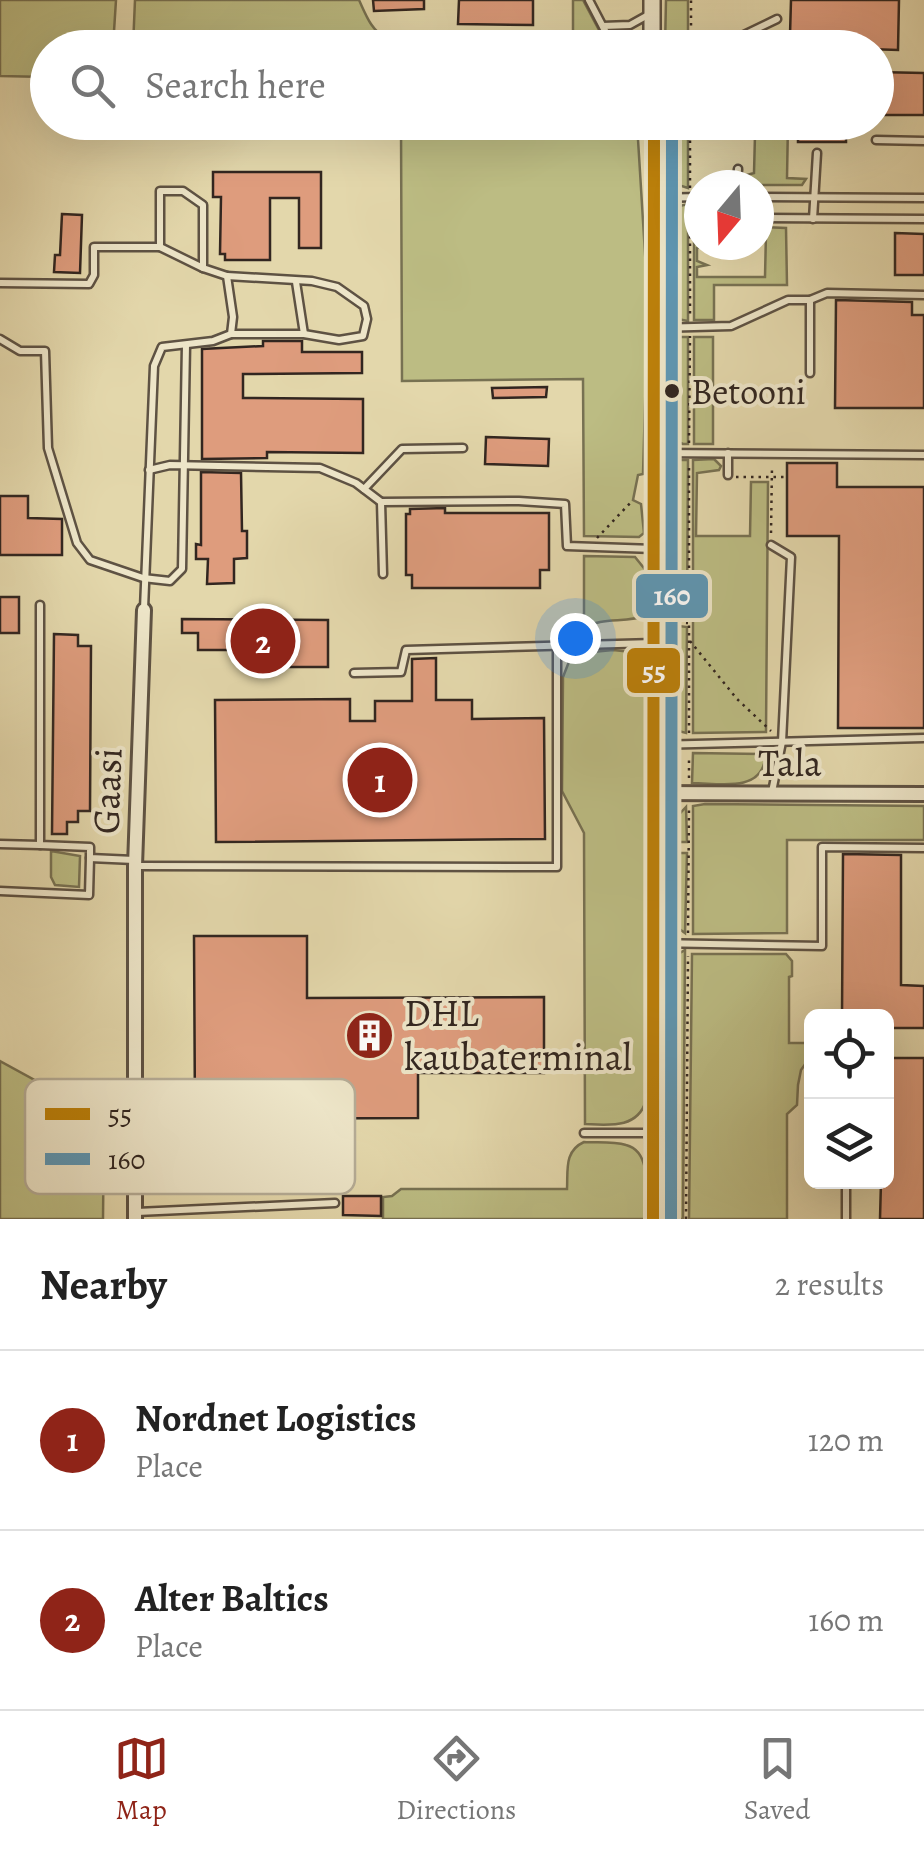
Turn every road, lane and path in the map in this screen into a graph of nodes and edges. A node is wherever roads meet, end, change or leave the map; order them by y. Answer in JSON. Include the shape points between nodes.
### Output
{"nodes":[{"id":1,"x":589,"y":0,"type":"edge"},
{"id":2,"x":691,"y":0,"type":"edge"},
{"id":3,"x":652,"y":6,"type":"edge"},
{"id":4,"x":777,"y":19,"type":"dead end"},
{"id":5,"x":602,"y":26,"type":"junction"},
{"id":6,"x":604,"y":30,"type":"edge"},
{"id":7,"x":690,"y":30,"type":"edge"},
{"id":8,"x":754,"y":30,"type":"edge"},
{"id":9,"x":654,"y":140,"type":"edge"},
{"id":10,"x":691,"y":140,"type":"edge"},
{"id":11,"x":876,"y":140,"type":"dead end"},
{"id":12,"x":924,"y":141,"type":"edge"},
{"id":13,"x":817,"y":153,"type":"dead end"},
{"id":14,"x":693,"y":170,"type":"edge"},
{"id":15,"x":684,"y":197,"type":"edge"},
{"id":16,"x":774,"y":197,"type":"edge"},
{"id":17,"x":655,"y":198,"type":"junction"},
{"id":18,"x":815,"y":198,"type":"junction"},
{"id":19,"x":924,"y":198,"type":"edge"},
{"id":20,"x":774,"y":218,"type":"edge"},
{"id":21,"x":813,"y":219,"type":"junction"},
{"id":22,"x":924,"y":220,"type":"edge"},
{"id":23,"x":160,"y":247,"type":"junction"},
{"id":24,"x":692,"y":260,"type":"edge"},
{"id":25,"x":203,"y":268,"type":"junction"},
{"id":26,"x":226,"y":276,"type":"junction"},
{"id":27,"x":0,"y":282,"type":"edge"},
{"id":28,"x":296,"y":282,"type":"junction"},
{"id":29,"x":924,"y":295,"type":"edge"},
{"id":30,"x":810,"y":300,"type":"junction"},
{"id":31,"x":656,"y":328,"type":"junction"},
{"id":32,"x":690,"y":328,"type":"junction"},
{"id":33,"x":231,"y":334,"type":"junction"},
{"id":34,"x":304,"y":334,"type":"junction"},
{"id":35,"x":0,"y":338,"type":"edge"},
{"id":36,"x":186,"y":345,"type":"junction"},
{"id":37,"x":810,"y":373,"type":"dead end"},
{"id":38,"x":463,"y":448,"type":"dead end"},
{"id":39,"x":690,"y":452,"type":"junction"},
{"id":40,"x":728,"y":452,"type":"junction"},
{"id":41,"x":656,"y":453,"type":"junction"},
{"id":42,"x":772,"y":453,"type":"junction"},
{"id":43,"x":924,"y":454,"type":"edge"},
{"id":44,"x":186,"y":465,"type":"junction"},
{"id":45,"x":149,"y":470,"type":"junction"},
{"id":46,"x":731,"y":476,"type":"joint"},
{"id":47,"x":772,"y":477,"type":"junction"},
{"id":48,"x":784,"y":477,"type":"dead end"},
{"id":49,"x":364,"y":489,"type":"junction"},
{"id":50,"x":633,"y":500,"type":"dead end"},
{"id":51,"x":381,"y":502,"type":"junction"},
{"id":52,"x":771,"y":545,"type":"joint"},
{"id":53,"x":589,"y":546,"type":"junction"},
{"id":54,"x":656,"y":549,"type":"junction"},
{"id":55,"x":384,"y":574,"type":"dead end"},
{"id":56,"x":144,"y":578,"type":"junction"},
{"id":57,"x":40,"y":605,"type":"dead end"},
{"id":58,"x":144,"y":610,"type":"joint"},
{"id":59,"x":656,"y":621,"type":"junction"},
{"id":60,"x":689,"y":623,"type":"junction"},
{"id":61,"x":689,"y":640,"type":"junction"},
{"id":62,"x":656,"y":643,"type":"junction"},
{"id":63,"x":557,"y":644,"type":"junction"},
{"id":64,"x":354,"y":673,"type":"dead end"},
{"id":65,"x":924,"y":738,"type":"edge"},
{"id":66,"x":782,"y":742,"type":"junction"},
{"id":67,"x":689,"y":745,"type":"junction"},
{"id":68,"x":654,"y":746,"type":"junction"},
{"id":69,"x":656,"y":793,"type":"junction"},
{"id":70,"x":689,"y":793,"type":"junction"},
{"id":71,"x":772,"y":794,"type":"junction"},
{"id":72,"x":924,"y":794,"type":"edge"},
{"id":73,"x":0,"y":844,"type":"edge"},
{"id":74,"x":40,"y":844,"type":"junction"},
{"id":75,"x":924,"y":848,"type":"edge"},
{"id":76,"x":90,"y":858,"type":"junction"},
{"id":77,"x":135,"y":863,"type":"junction"},
{"id":78,"x":0,"y":891,"type":"edge"},
{"id":79,"x":654,"y":943,"type":"junction"},
{"id":80,"x":688,"y":944,"type":"junction"},
{"id":81,"x":135,"y":1079,"type":"edge"},
{"id":82,"x":584,"y":1132,"type":"dead end"},
{"id":83,"x":652,"y":1133,"type":"junction"},
{"id":84,"x":846,"y":1189,"type":"edge"},
{"id":85,"x":335,"y":1204,"type":"dead end"},
{"id":86,"x":135,"y":1215,"type":"edge"},
{"id":87,"x":652,"y":1219,"type":"edge"},
{"id":88,"x":686,"y":1219,"type":"edge"},
{"id":89,"x":846,"y":1219,"type":"edge"}],
"edges":[{"from":1,"to":5,"type":"lane"},
{"from":2,"to":7,"type":"path"},
{"from":3,"to":5,"type":"lane","via":[[630,25]]},
{"from":4,"to":8,"type":"lane"},
{"from":5,"to":6,"type":"lane"},
{"from":9,"to":17,"type":"street"},
{"from":10,"to":14,"type":"path"},
{"from":11,"to":12,"type":"lane"},
{"from":13,"to":18,"type":"lane"},
{"from":15,"to":17,"type":"lane"},
{"from":16,"to":18,"type":"lane"},
{"from":17,"to":31,"type":"street"},
{"from":18,"to":19,"type":"lane"},
{"from":18,"to":21,"type":"lane"},
{"from":20,"to":21,"type":"lane"},
{"from":21,"to":22,"type":"lane"},
{"from":23,"to":25,"type":"lane"},
{"from":23,"to":25,"type":"lane","via":[[160,190],[183,191],[204,205]]},
{"from":23,"to":27,"type":"lane","via":[[94,247],[89,284]]},
{"from":24,"to":32,"type":"path"},
{"from":25,"to":26,"type":"lane"},
{"from":26,"to":28,"type":"lane"},
{"from":26,"to":33,"type":"lane"},
{"from":28,"to":34,"type":"lane"},
{"from":28,"to":34,"type":"lane","via":[[337,287],[364,306],[367,319],[363,336]]},
{"from":29,"to":30,"type":"lane","via":[[827,293]]},
{"from":30,"to":32,"type":"lane","via":[[788,300],[731,326]]},
{"from":30,"to":37,"type":"lane"},
{"from":31,"to":32,"type":"lane"},
{"from":31,"to":41,"type":"street"},
{"from":32,"to":39,"type":"path"},
{"from":33,"to":34,"type":"lane"},
{"from":33,"to":36,"type":"lane"},
{"from":35,"to":56,"type":"lane","via":[[20,350],[45,352],[48,448],[77,542],[90,560]]},
{"from":36,"to":44,"type":"lane"},
{"from":36,"to":45,"type":"lane","name":"Gaasi","via":[[162,347],[154,366]]},
{"from":38,"to":49,"type":"lane","via":[[402,449]]},
{"from":39,"to":40,"type":"lane"},
{"from":39,"to":41,"type":"lane"},
{"from":39,"to":60,"type":"path"},
{"from":40,"to":42,"type":"lane"},
{"from":40,"to":46,"type":"lane"},
{"from":41,"to":54,"type":"street"},
{"from":42,"to":43,"type":"lane"},
{"from":42,"to":47,"type":"path"},
{"from":44,"to":45,"type":"lane"},
{"from":44,"to":49,"type":"lane","via":[[320,468]]},
{"from":44,"to":56,"type":"lane","via":[[182,569],[170,580]]},
{"from":45,"to":56,"type":"lane","name":"Gaasi"},
{"from":46,"to":47,"type":"path"},
{"from":47,"to":48,"type":"path"},
{"from":47,"to":52,"type":"path"},
{"from":49,"to":51,"type":"lane"},
{"from":50,"to":53,"type":"path"},
{"from":51,"to":53,"type":"lane","via":[[565,504],[567,546]]},
{"from":51,"to":55,"type":"lane"},
{"from":52,"to":66,"type":"lane","via":[[791,557]]},
{"from":53,"to":54,"type":"lane"},
{"from":54,"to":59,"type":"street"},
{"from":56,"to":58,"type":"lane","name":"Gaasi"},
{"from":57,"to":74,"type":"lane"},
{"from":58,"to":77,"type":"street","name":"Gaasi"},
{"from":59,"to":60,"type":"path"},
{"from":59,"to":62,"type":"street"},
{"from":60,"to":61,"type":"path"},
{"from":61,"to":66,"type":"path"},
{"from":61,"to":67,"type":"path"},
{"from":62,"to":63,"type":"lane"},
{"from":62,"to":68,"type":"street"},
{"from":63,"to":64,"type":"lane","via":[[406,650],[401,672]]},
{"from":63,"to":77,"type":"lane","via":[[557,868]]},
{"from":65,"to":66,"type":"lane"},
{"from":66,"to":67,"type":"lane"},
{"from":66,"to":71,"type":"lane"},
{"from":67,"to":68,"type":"lane"},
{"from":67,"to":70,"type":"path"},
{"from":68,"to":69,"type":"street"},
{"from":69,"to":70,"type":"street","name":"Tala"},
{"from":69,"to":79,"type":"street"},
{"from":70,"to":71,"type":"street","name":"Tala"},
{"from":70,"to":80,"type":"path"},
{"from":71,"to":72,"type":"street","name":"Tala"},
{"from":73,"to":74,"type":"lane"},
{"from":74,"to":76,"type":"lane","via":[[90,847]]},
{"from":75,"to":80,"type":"lane","via":[[822,847],[822,946]]},
{"from":76,"to":77,"type":"lane"},
{"from":76,"to":78,"type":"lane","via":[[89,895]]},
{"from":77,"to":81,"type":"street","name":"Gaasi"},
{"from":79,"to":80,"type":"lane"},
{"from":79,"to":83,"type":"street"},
{"from":80,"to":88,"type":"path"},
{"from":82,"to":83,"type":"lane"},
{"from":83,"to":87,"type":"street"},
{"from":84,"to":89,"type":"lane"},
{"from":85,"to":86,"type":"lane"}]}
